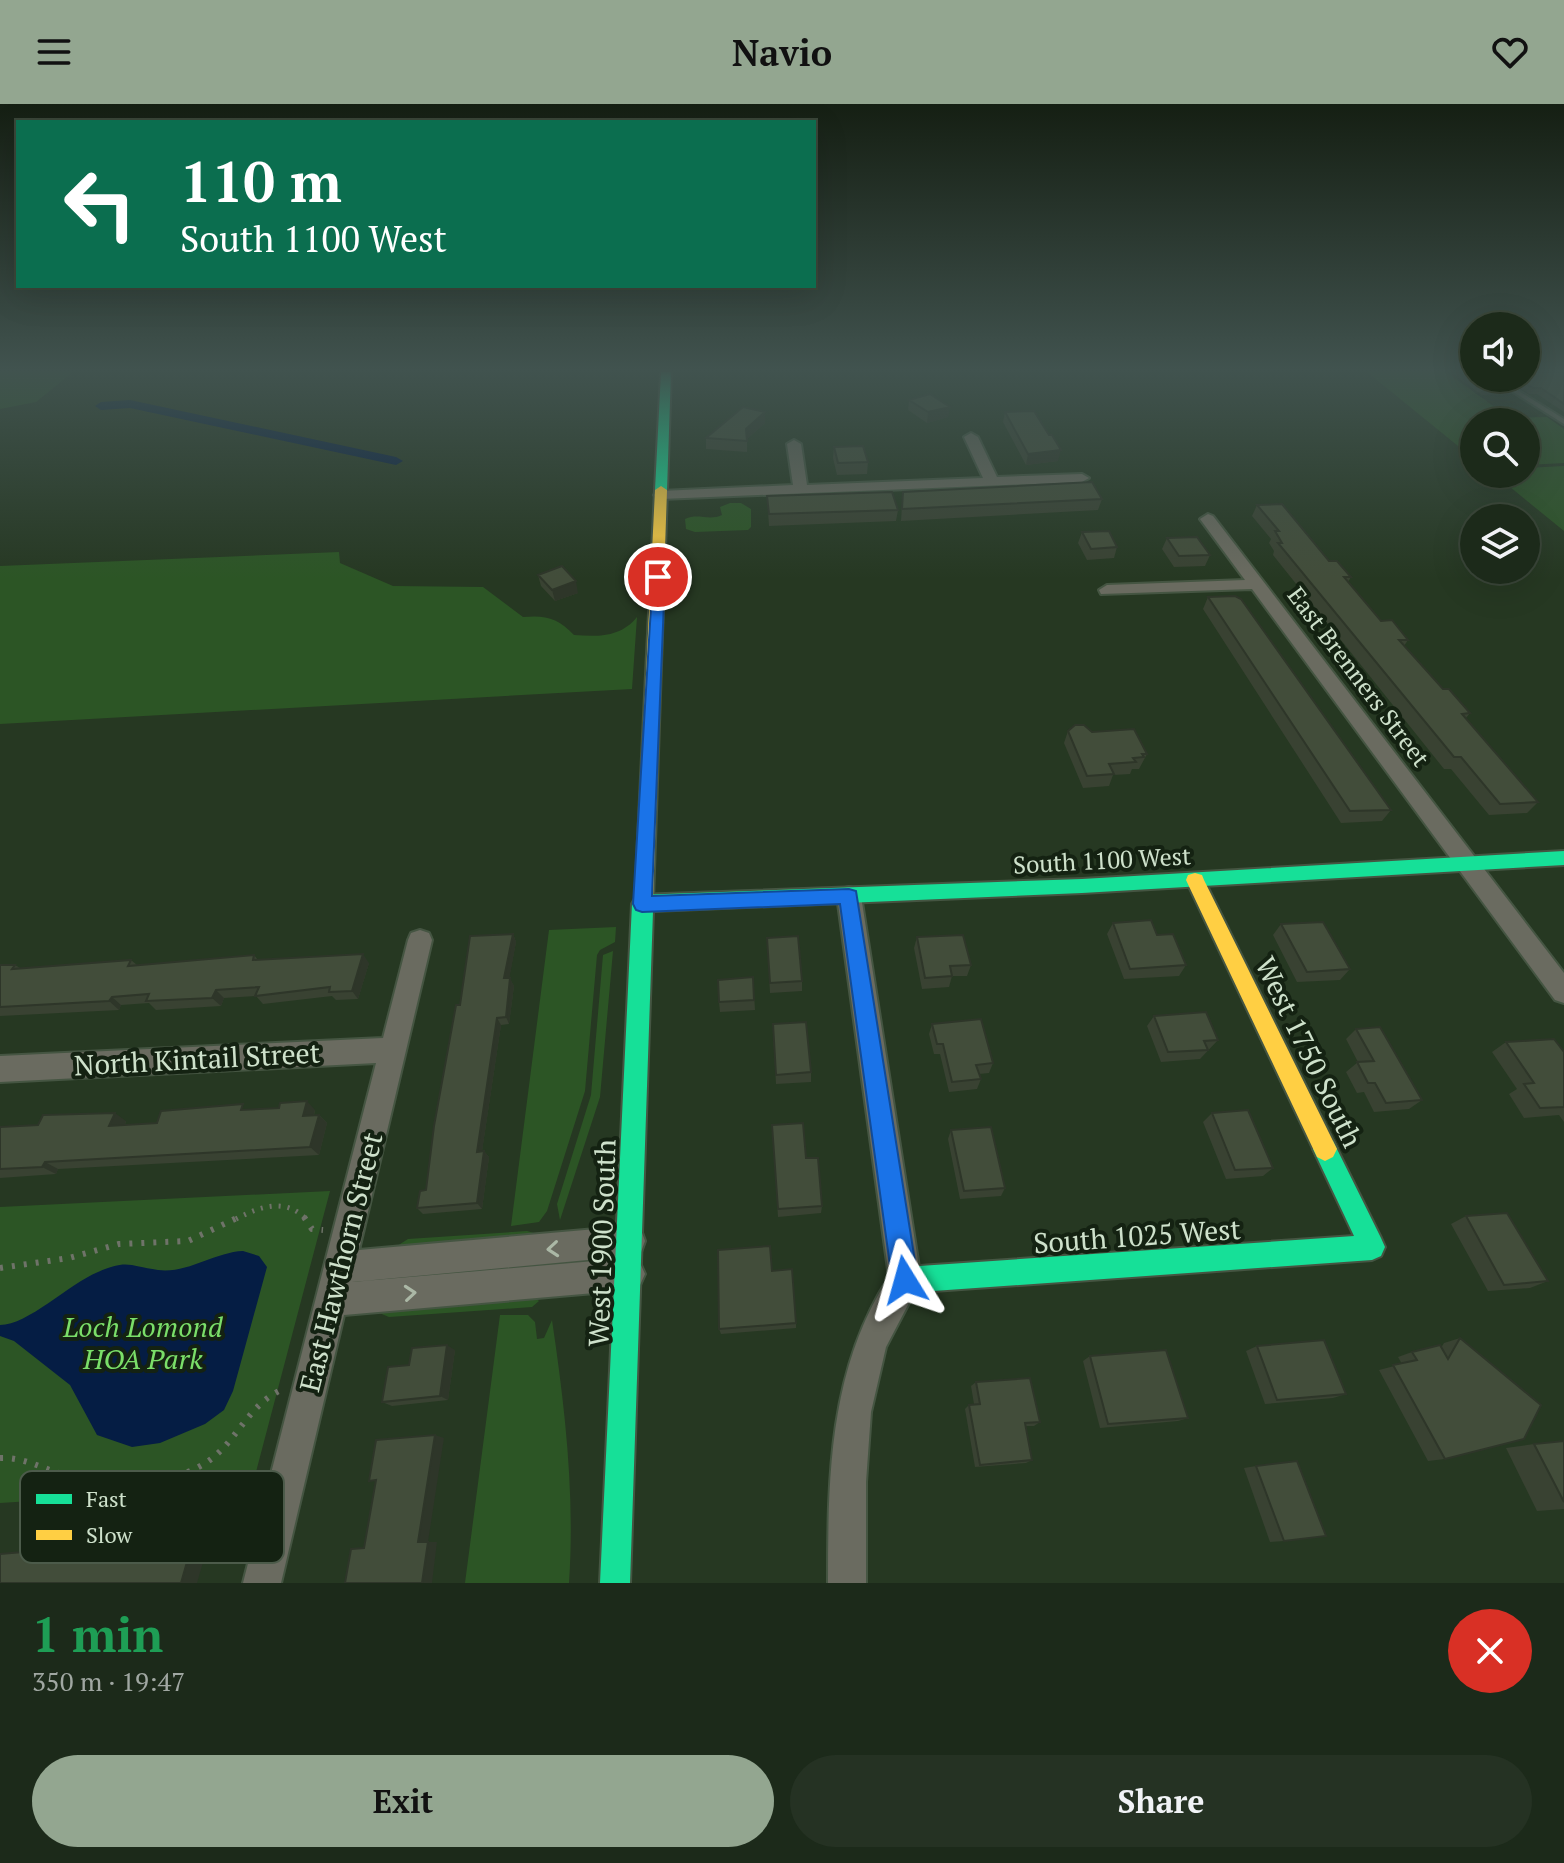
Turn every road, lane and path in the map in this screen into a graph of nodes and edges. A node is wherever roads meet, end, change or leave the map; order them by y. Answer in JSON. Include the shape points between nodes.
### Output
{"nodes":[{"id":1,"x":663,"y":441,"type":"edge"},
{"id":2,"x":973,"y":441,"type":"edge"},
{"id":3,"x":794,"y":444,"type":"dead end"},
{"id":4,"x":1082,"y":478,"type":"dead end"},
{"id":5,"x":992,"y":481,"type":"junction"},
{"id":6,"x":801,"y":489,"type":"junction"},
{"id":7,"x":661,"y":495,"type":"junction"},
{"id":8,"x":1208,"y":519,"type":"dead end"},
{"id":9,"x":1257,"y":584,"type":"junction"},
{"id":10,"x":1107,"y":590,"type":"dead end"},
{"id":11,"x":1564,"y":858,"type":"edge"},
{"id":12,"x":1469,"y":863,"type":"junction"},
{"id":13,"x":1195,"y":880,"type":"junction"},
{"id":14,"x":849,"y":896,"type":"junction"},
{"id":15,"x":642,"y":904,"type":"junction"},
{"id":16,"x":420,"y":940,"type":"dead end"},
{"id":17,"x":1564,"y":992,"type":"edge"},
{"id":18,"x":393,"y":1050,"type":"junction"},
{"id":19,"x":0,"y":1069,"type":"edge"},
{"id":20,"x":323,"y":1230,"type":"dead end"},
{"id":21,"x":630,"y":1241,"type":"junction"},
{"id":22,"x":1372,"y":1247,"type":"joint"},
{"id":23,"x":340,"y":1267,"type":"junction"},
{"id":24,"x":0,"y":1268,"type":"edge"},
{"id":25,"x":629,"y":1274,"type":"junction"},
{"id":26,"x":905,"y":1280,"type":"junction"},
{"id":27,"x":332,"y":1300,"type":"junction"},
{"id":28,"x":281,"y":1390,"type":"dead end"},
{"id":29,"x":0,"y":1458,"type":"edge"},
{"id":30,"x":54,"y":1471,"type":"edge"},
{"id":31,"x":192,"y":1471,"type":"edge"},
{"id":32,"x":284,"y":1494,"type":"edge"},
{"id":33,"x":267,"y":1563,"type":"edge"},
{"id":34,"x":262,"y":1583,"type":"edge"},
{"id":35,"x":615,"y":1583,"type":"edge"},
{"id":36,"x":847,"y":1583,"type":"edge"}],
"edges":[{"from":1,"to":7,"type":"street","name":"West 1900 South"},
{"from":2,"to":5,"type":"street"},
{"from":3,"to":6,"type":"street"},
{"from":4,"to":5,"type":"street"},
{"from":5,"to":6,"type":"street"},
{"from":6,"to":7,"type":"street"},
{"from":7,"to":15,"type":"street","name":"West 1900 South"},
{"from":8,"to":9,"type":"street","name":"East Brenners Street"},
{"from":9,"to":10,"type":"street"},
{"from":9,"to":12,"type":"street","name":"East Brenners Street"},
{"from":11,"to":12,"type":"street","name":"South 1100 West"},
{"from":12,"to":13,"type":"street","name":"South 1100 West"},
{"from":12,"to":17,"type":"street","name":"East Brenners Street"},
{"from":13,"to":14,"type":"street","name":"South 1100 West"},
{"from":13,"to":22,"type":"street","name":"West 1750 South"},
{"from":14,"to":15,"type":"street","name":"South 1100 West"},
{"from":14,"to":26,"type":"street"},
{"from":15,"to":21,"type":"street","name":"West 1900 South"},
{"from":16,"to":18,"type":"street","name":"East Hawthorn Street"},
{"from":18,"to":19,"type":"street","name":"North Kintail Street"},
{"from":18,"to":23,"type":"street","name":"East Hawthorn Street"},
{"from":20,"to":24,"type":"path","via":[[312,1229],[296,1209],[271,1205],[191,1240],[111,1245],[62,1260]]},
{"from":21,"to":23,"type":"street","one_way":true},
{"from":21,"to":25,"type":"street","name":"West 1900 South"},
{"from":22,"to":26,"type":"street","name":"South 1025 West"},
{"from":23,"to":27,"type":"street","name":"East Hawthorn Street"},
{"from":27,"to":25,"type":"street","one_way":true},
{"from":25,"to":35,"type":"street","name":"West 1900 South"},
{"from":26,"to":36,"type":"street","via":[[882,1319],[863,1371],[846,1497]]},
{"from":27,"to":32,"type":"street","name":"East Hawthorn Street"},
{"from":28,"to":31,"type":"path","via":[[262,1400],[215,1458]]},
{"from":29,"to":30,"type":"path","via":[[25,1459]]},
{"from":33,"to":34,"type":"street","name":"East Hawthorn Street"}]}
